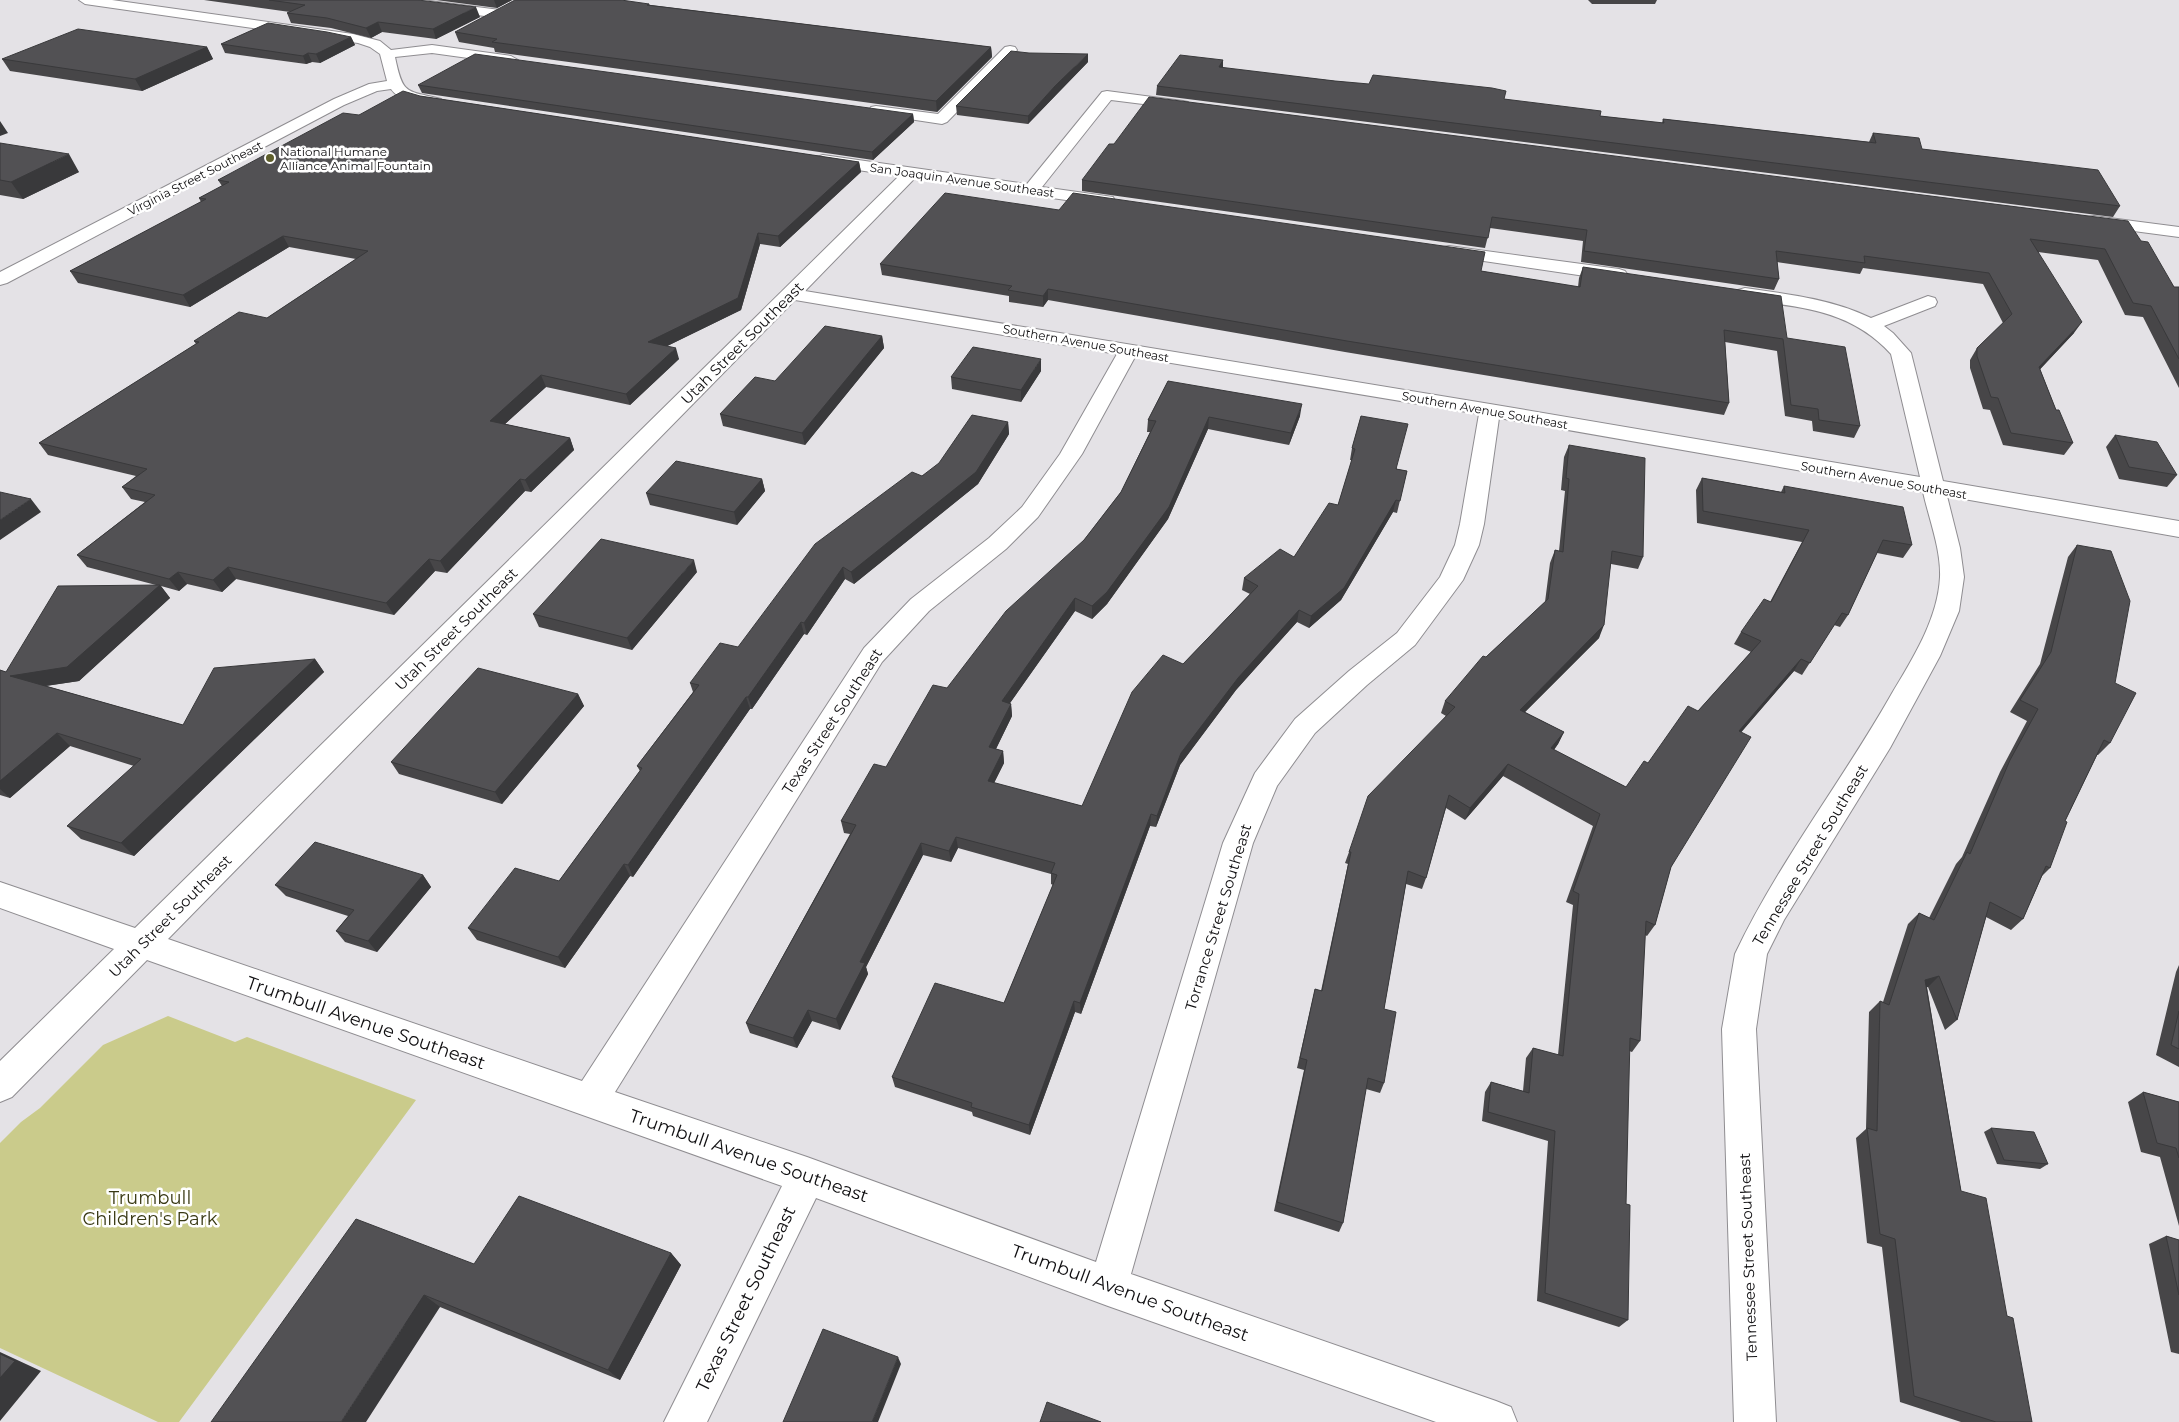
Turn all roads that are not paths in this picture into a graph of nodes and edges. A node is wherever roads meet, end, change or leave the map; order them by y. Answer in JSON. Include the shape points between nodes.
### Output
{"nodes":[{"id":1,"x":85,"y":0,"type":"edge"},
{"id":2,"x":393,"y":0,"type":"edge"},
{"id":3,"x":483,"y":22,"type":"edge"},
{"id":4,"x":449,"y":40,"type":"edge"},
{"id":5,"x":991,"y":48,"type":"edge"},
{"id":6,"x":432,"y":49,"type":"junction"},
{"id":7,"x":388,"y":54,"type":"junction"},
{"id":8,"x":520,"y":61,"type":"edge"},
{"id":9,"x":393,"y":84,"type":"junction"},
{"id":10,"x":453,"y":104,"type":"edge"},
{"id":11,"x":1195,"y":107,"type":"edge"},
{"id":12,"x":863,"y":108,"type":"edge"},
{"id":13,"x":804,"y":157,"type":"edge"},
{"id":14,"x":911,"y":173,"type":"junction"},
{"id":15,"x":1031,"y":190,"type":"junction"},
{"id":16,"x":1120,"y":203,"type":"edge"},
{"id":17,"x":2081,"y":220,"type":"edge"},
{"id":18,"x":2179,"y":232,"type":"edge"},
{"id":19,"x":1436,"y":249,"type":"edge"},
{"id":20,"x":1634,"y":278,"type":"edge"},
{"id":21,"x":0,"y":279,"type":"edge"},
{"id":22,"x":1733,"y":292,"type":"edge"},
{"id":23,"x":792,"y":294,"type":"junction"},
{"id":24,"x":1928,"y":302,"type":"dead end"},
{"id":25,"x":1870,"y":325,"type":"junction"},
{"id":26,"x":1129,"y":350,"type":"junction"},
{"id":27,"x":1490,"y":410,"type":"junction"},
{"id":28,"x":1934,"y":488,"type":"junction"},
{"id":29,"x":2179,"y":529,"type":"edge"},
{"id":30,"x":0,"y":895,"type":"edge"},
{"id":31,"x":141,"y":945,"type":"junction"},
{"id":32,"x":0,"y":1085,"type":"edge"},
{"id":33,"x":590,"y":1100,"type":"junction"},
{"id":34,"x":807,"y":1176,"type":"junction"},
{"id":35,"x":1108,"y":1286,"type":"junction"},
{"id":36,"x":685,"y":1422,"type":"edge"},
{"id":37,"x":1496,"y":1422,"type":"edge"},
{"id":38,"x":1754,"y":1422,"type":"edge"}],
"edges":[{"from":1,"to":7,"type":"street","via":[[331,34],[368,42]]},
{"from":2,"to":3,"type":"street","via":[[504,11]]},
{"from":4,"to":6,"type":"street"},
{"from":5,"to":12,"type":"street","via":[[1010,50],[942,119]]},
{"from":6,"to":7,"type":"street"},
{"from":6,"to":8,"type":"street"},
{"from":7,"to":9,"type":"street"},
{"from":9,"to":10,"type":"street","via":[[409,96]]},
{"from":9,"to":21,"type":"street","name":"Virginia Street Southeast","via":[[340,102]]},
{"from":11,"to":15,"type":"street","via":[[1107,96]]},
{"from":13,"to":14,"type":"street","name":"San Joaquin Avenue Southeast"},
{"from":14,"to":15,"type":"street","name":"San Joaquin Avenue Southeast"},
{"from":14,"to":23,"type":"street","name":"Utah Street Southeast"},
{"from":15,"to":16,"type":"street","name":"San Joaquin Avenue Southeast"},
{"from":17,"to":18,"type":"street"},
{"from":19,"to":20,"type":"street"},
{"from":22,"to":25,"type":"street","via":[[1812,303],[1844,312]]},
{"from":23,"to":26,"type":"street","name":"Southern Avenue Southeast"},
{"from":23,"to":31,"type":"street","name":"Utah Street Southeast"},
{"from":24,"to":25,"type":"street"},
{"from":25,"to":28,"type":"street","name":"Tennessee Street Southeast","via":[[1890,338],[1901,353]]},
{"from":26,"to":27,"type":"street","name":"Southern Avenue Southeast"},
{"from":26,"to":33,"type":"street","name":"Texas Street Southeast","via":[[1056,480],[1030,513],[1002,541],[930,596],[873,655]]},
{"from":27,"to":28,"type":"street","name":"Southern Avenue Southeast"},
{"from":27,"to":35,"type":"street","name":"Torrance Street Southeast","via":[[1472,524],[1467,545],[1451,580],[1406,639],[1305,726],[1265,781],[1238,843]]},
{"from":28,"to":29,"type":"street","name":"Southern Avenue Southeast"},
{"from":28,"to":38,"type":"street","name":"Tennessee Street Southeast","via":[[1952,577],[1946,612],[1927,656],[1880,740],[1773,910],[1751,954],[1739,1029]]},
{"from":30,"to":31,"type":"street","name":"Trumbull Avenue Southeast"},
{"from":31,"to":32,"type":"street","name":"Utah Street Southeast"},
{"from":31,"to":33,"type":"street","name":"Trumbull Avenue Southeast"},
{"from":33,"to":34,"type":"street","name":"Trumbull Avenue Southeast"},
{"from":34,"to":35,"type":"street","name":"Trumbull Avenue Southeast"},
{"from":34,"to":36,"type":"street","name":"Texas Street Southeast"},
{"from":35,"to":37,"type":"street","name":"Trumbull Avenue Southeast"}]}
